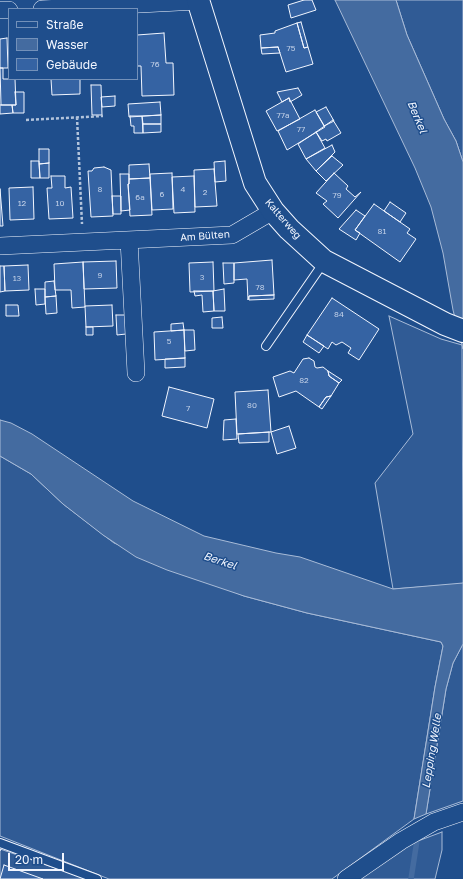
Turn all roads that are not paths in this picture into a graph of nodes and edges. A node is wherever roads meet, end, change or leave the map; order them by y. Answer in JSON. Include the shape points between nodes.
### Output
{"nodes":[{"id":1,"x":198,"y":0,"type":"edge"},
{"id":2,"x":59,"y":8,"type":"edge"},
{"id":3,"x":274,"y":211,"type":"junction"},
{"id":4,"x":129,"y":240,"type":"junction"},
{"id":5,"x":0,"y":246,"type":"edge"},
{"id":6,"x":324,"y":261,"type":"junction"},
{"id":7,"x":454,"y":328,"type":"edge"},
{"id":8,"x":266,"y":346,"type":"dead end"},
{"id":9,"x":136,"y":373,"type":"dead end"},
{"id":10,"x":463,"y":812,"type":"edge"},
{"id":11,"x":0,"y":843,"type":"edge"},
{"id":12,"x":97,"y":879,"type":"edge"},
{"id":13,"x":346,"y":879,"type":"edge"}],
"edges":[{"from":1,"to":2,"type":"street"},
{"from":1,"to":3,"type":"street","name":"Kalterweg","via":[[255,183]]},
{"from":3,"to":4,"type":"street","name":"Am Bülten","via":[[232,235]]},
{"from":3,"to":6,"type":"street","name":"Kalterweg","via":[[289,229]]},
{"from":4,"to":5,"type":"street","name":"Am Bülten"},
{"from":4,"to":9,"type":"street"},
{"from":6,"to":7,"type":"street","name":"Kalterweg"},
{"from":6,"to":8,"type":"lane"},
{"from":10,"to":13,"type":"street","via":[[434,822]]},
{"from":11,"to":12,"type":"lane"}]}
